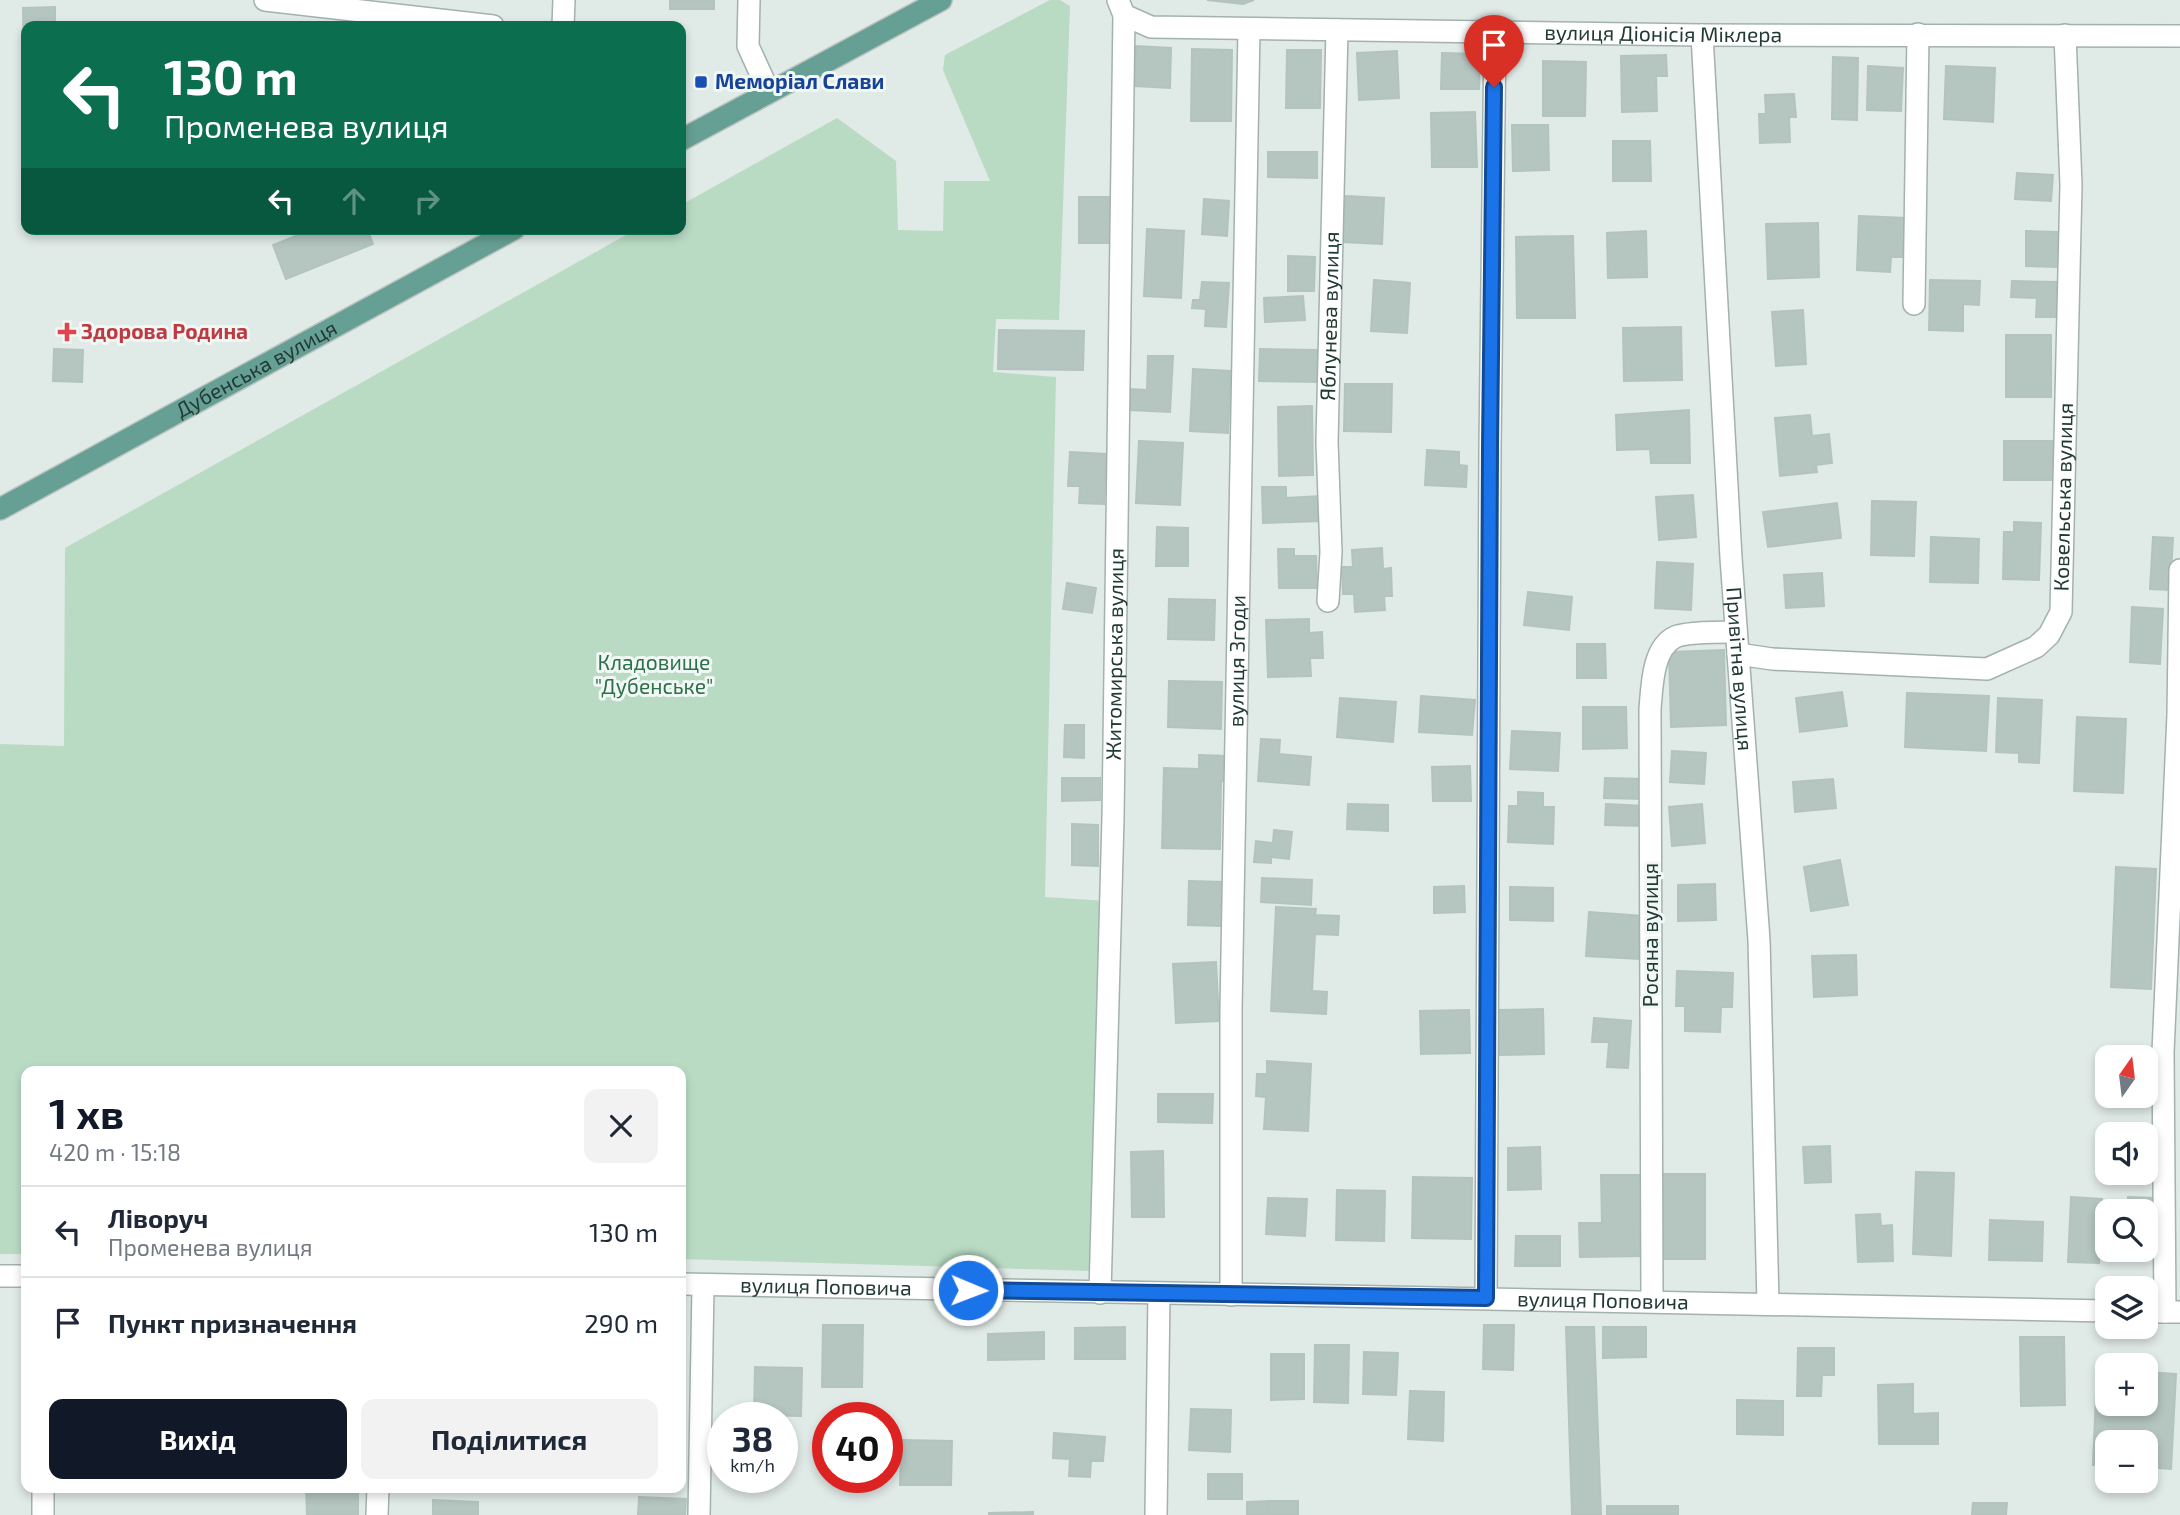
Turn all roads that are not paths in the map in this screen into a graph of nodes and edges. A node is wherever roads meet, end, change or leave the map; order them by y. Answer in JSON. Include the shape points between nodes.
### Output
{"nodes":[{"id":1,"x":265,"y":0,"type":"edge"},
{"id":2,"x":564,"y":0,"type":"edge"},
{"id":3,"x":749,"y":0,"type":"edge"},
{"id":4,"x":941,"y":0,"type":"edge"},
{"id":5,"x":341,"y":5,"type":"edge"},
{"id":6,"x":1121,"y":7,"type":"edge"},
{"id":7,"x":457,"y":21,"type":"edge"},
{"id":8,"x":563,"y":21,"type":"edge"},
{"id":9,"x":1249,"y":29,"type":"junction"},
{"id":10,"x":1338,"y":30,"type":"junction"},
{"id":11,"x":1495,"y":32,"type":"junction"},
{"id":12,"x":1918,"y":34,"type":"junction"},
{"id":13,"x":1702,"y":35,"type":"junction"},
{"id":14,"x":2064,"y":35,"type":"junction"},
{"id":15,"x":2180,"y":36,"type":"edge"},
{"id":16,"x":769,"y":92,"type":"junction"},
{"id":17,"x":686,"y":137,"type":"edge"},
{"id":18,"x":503,"y":235,"type":"edge"},
{"id":19,"x":1914,"y":304,"type":"dead end"},
{"id":20,"x":0,"y":509,"type":"edge"},
{"id":21,"x":2180,"y":570,"type":"edge"},
{"id":22,"x":1328,"y":601,"type":"dead end"},
{"id":23,"x":1736,"y":632,"type":"junction"},
{"id":24,"x":1738,"y":654,"type":"junction"},
{"id":25,"x":0,"y":1276,"type":"edge"},
{"id":26,"x":21,"y":1276,"type":"edge"},
{"id":27,"x":686,"y":1284,"type":"edge"},
{"id":28,"x":703,"y":1285,"type":"junction"},
{"id":29,"x":1100,"y":1293,"type":"junction"},
{"id":30,"x":1159,"y":1294,"type":"junction"},
{"id":31,"x":1231,"y":1295,"type":"junction"},
{"id":32,"x":1486,"y":1298,"type":"junction"},
{"id":33,"x":1652,"y":1301,"type":"junction"},
{"id":34,"x":1768,"y":1303,"type":"junction"},
{"id":35,"x":2095,"y":1311,"type":"edge"},
{"id":36,"x":2164,"y":1312,"type":"edge"},
{"id":37,"x":43,"y":1493,"type":"edge"},
{"id":38,"x":378,"y":1493,"type":"edge"},
{"id":39,"x":43,"y":1515,"type":"edge"},
{"id":40,"x":377,"y":1515,"type":"edge"},
{"id":41,"x":699,"y":1515,"type":"edge"},
{"id":42,"x":1156,"y":1515,"type":"edge"}],
"edges":[{"from":1,"to":5,"type":"street"},
{"from":2,"to":8,"type":"street"},
{"from":3,"to":16,"type":"street","via":[[748,46]]},
{"from":4,"to":16,"type":"main road"},
{"from":5,"to":7,"type":"street"},
{"from":6,"to":9,"type":"street","name":"вулиця Діонісія Міклера","via":[[1151,27]]},
{"from":6,"to":29,"type":"street","name":"Житомирська вулиця","via":[[1113,804]]},
{"from":9,"to":10,"type":"street","name":"вулиця Діонісія Міклера"},
{"from":9,"to":31,"type":"street","name":"вулиця Згоди","via":[[1231,1010]]},
{"from":10,"to":11,"type":"street","name":"вулиця Діонісія Міклера"},
{"from":10,"to":22,"type":"street","name":"Яблунева вулиця","via":[[1327,442]]},
{"from":11,"to":13,"type":"street","name":"вулиця Діонісія Міклера"},
{"from":11,"to":32,"type":"street"},
{"from":12,"to":13,"type":"street","name":"вулиця Діонісія Міклера"},
{"from":12,"to":14,"type":"street","name":"вулиця Діонісія Міклера"},
{"from":12,"to":19,"type":"street"},
{"from":13,"to":23,"type":"street","name":"Привітна вулиця"},
{"from":14,"to":15,"type":"street","name":"вулиця Діонісія Міклера"},
{"from":14,"to":24,"type":"street","name":"Ковельська вулиця","via":[[2071,186],[2061,612],[2049,635],[2036,647],[1987,669]]},
{"from":16,"to":17,"type":"main road"},
{"from":18,"to":20,"type":"main road","name":"Дубенська вулиця"},
{"from":21,"to":36,"type":"street","via":[[2163,1052]]},
{"from":23,"to":24,"type":"street","name":"Привітна вулиця"},
{"from":23,"to":33,"type":"street","name":"Росяна вулиця","via":[[1674,637],[1661,651],[1652,684]]},
{"from":24,"to":34,"type":"street","name":"Привітна вулиця","via":[[1759,940]]},
{"from":25,"to":26,"type":"street"},
{"from":27,"to":28,"type":"street","name":"вулиця Поповича"},
{"from":28,"to":29,"type":"street","name":"вулиця Поповича"},
{"from":28,"to":41,"type":"street"},
{"from":29,"to":30,"type":"street","name":"вулиця Поповича"},
{"from":30,"to":31,"type":"street","name":"вулиця Поповича"},
{"from":30,"to":42,"type":"street"},
{"from":31,"to":32,"type":"street","name":"вулиця Поповича"},
{"from":32,"to":33,"type":"street","name":"вулиця Поповича"},
{"from":33,"to":34,"type":"street","name":"вулиця Поповича"},
{"from":34,"to":35,"type":"street","name":"вулиця Поповича"},
{"from":37,"to":39,"type":"street"},
{"from":38,"to":40,"type":"street"}]}
